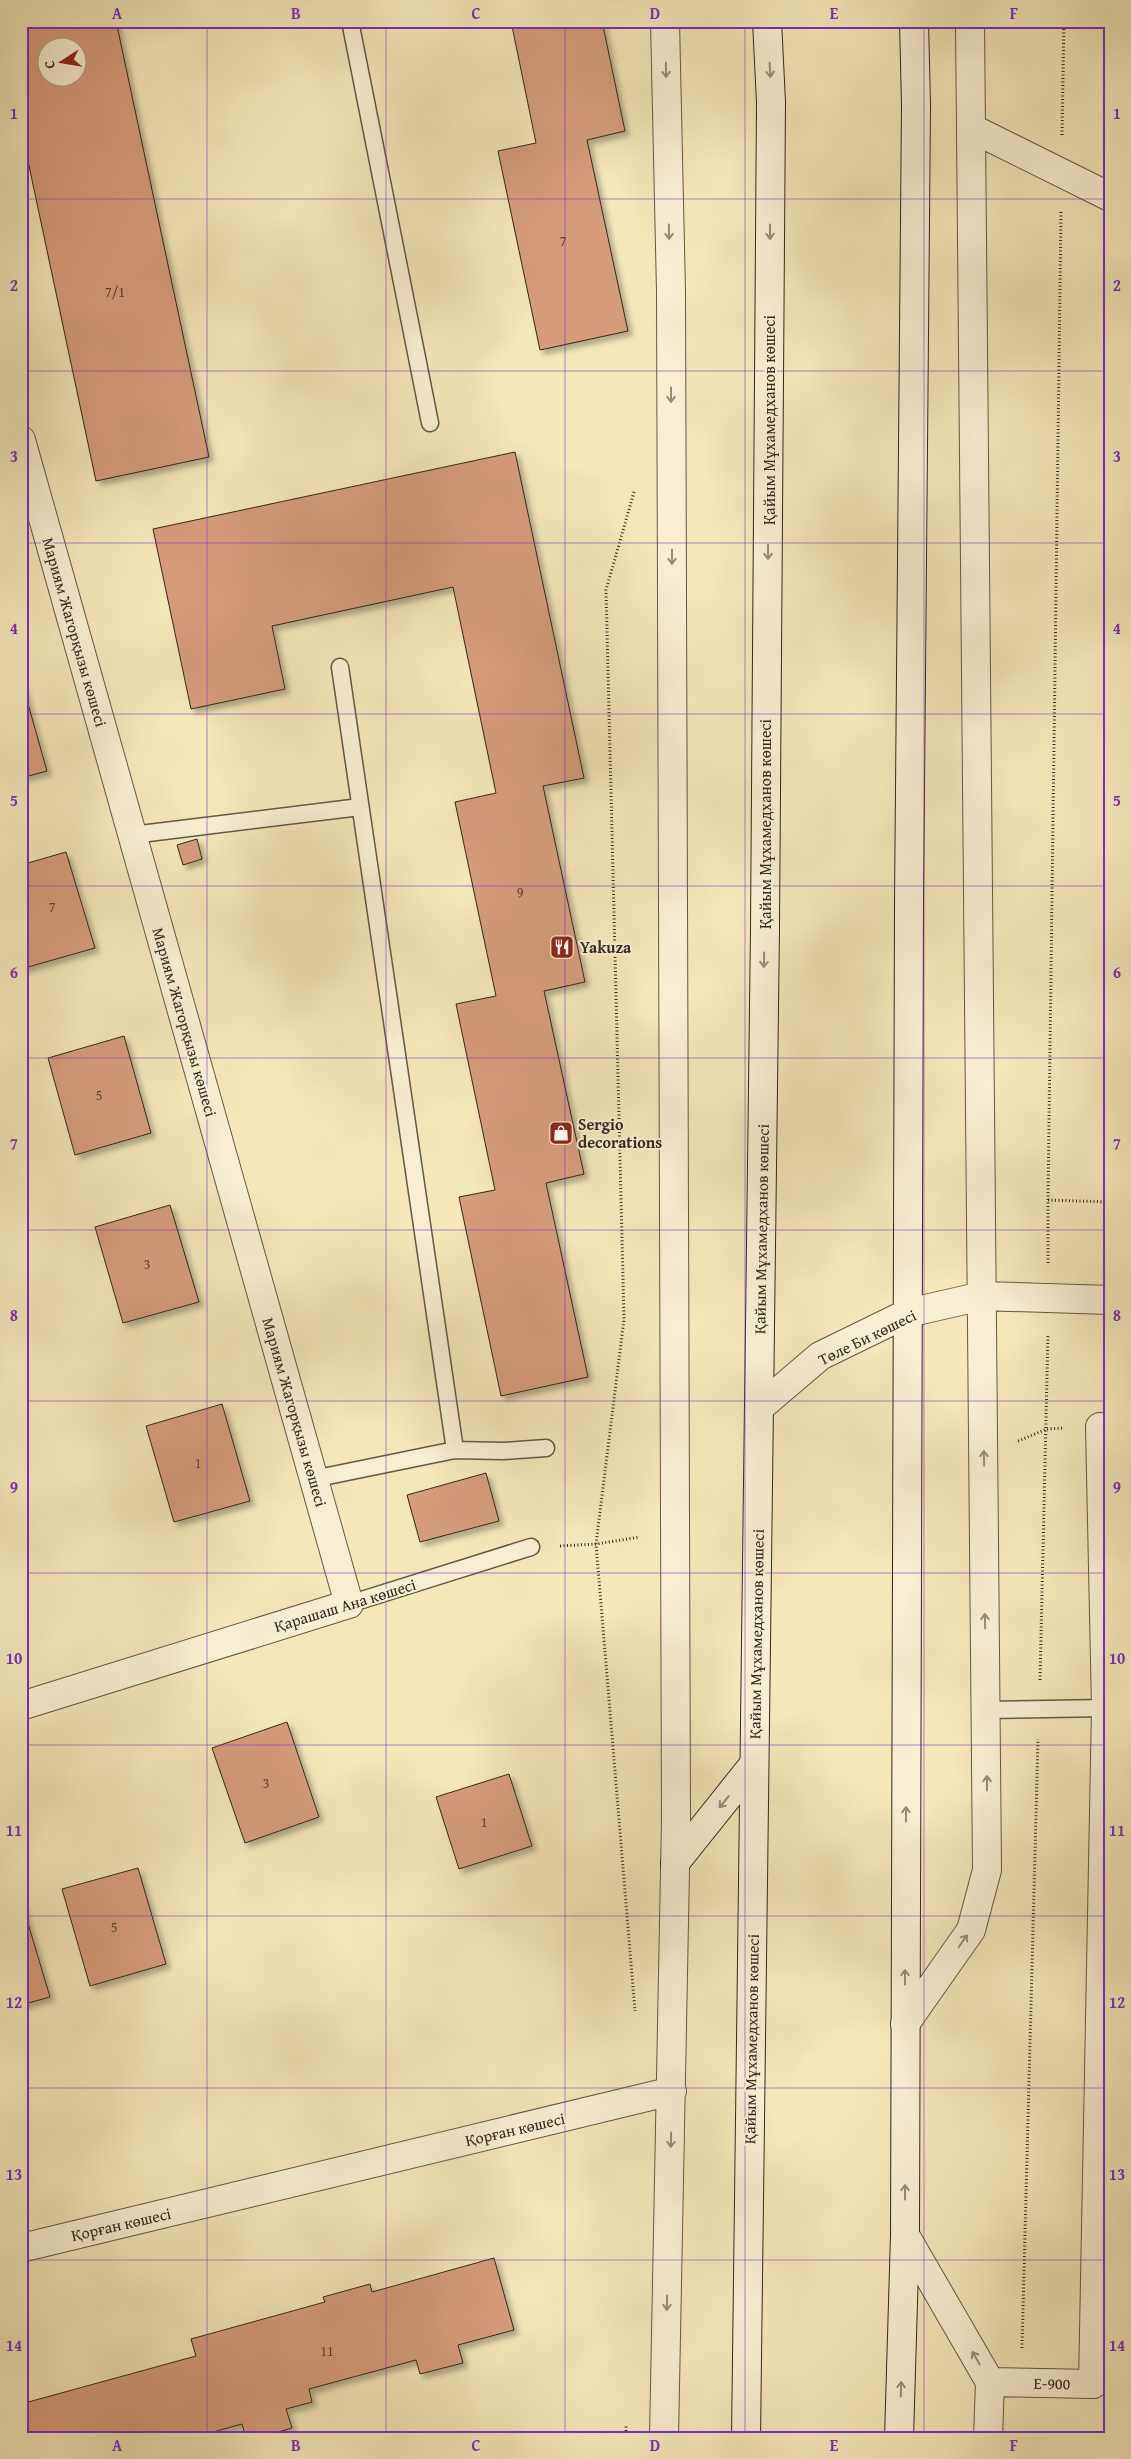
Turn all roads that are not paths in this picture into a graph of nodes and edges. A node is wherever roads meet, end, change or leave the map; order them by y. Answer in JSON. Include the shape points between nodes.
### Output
{"nodes":[{"id":1,"x":350,"y":21,"type":"edge"},
{"id":2,"x":665,"y":21,"type":"edge"},
{"id":3,"x":767,"y":21,"type":"edge"},
{"id":4,"x":914,"y":21,"type":"edge"},
{"id":5,"x":970,"y":21,"type":"edge"},
{"id":6,"x":971,"y":128,"type":"junction"},
{"id":7,"x":1110,"y":197,"type":"edge"},
{"id":8,"x":430,"y":423,"type":"dead end"},
{"id":9,"x":21,"y":440,"type":"edge"},
{"id":10,"x":340,"y":667,"type":"dead end"},
{"id":11,"x":360,"y":808,"type":"junction"},
{"id":12,"x":132,"y":835,"type":"junction"},
{"id":13,"x":982,"y":1296,"type":"junction"},
{"id":14,"x":1110,"y":1300,"type":"edge"},
{"id":15,"x":908,"y":1313,"type":"junction"},
{"id":16,"x":759,"y":1408,"type":"junction"},
{"id":17,"x":1100,"y":1427,"type":"road end"},
{"id":18,"x":546,"y":1448,"type":"dead end"},
{"id":19,"x":455,"y":1450,"type":"junction"},
{"id":20,"x":313,"y":1479,"type":"junction"},
{"id":21,"x":532,"y":1547,"type":"road end"},
{"id":22,"x":349,"y":1604,"type":"junction"},
{"id":23,"x":21,"y":1706,"type":"edge"},
{"id":24,"x":1106,"y":1708,"type":"junction"},
{"id":25,"x":986,"y":1710,"type":"junction"},
{"id":26,"x":754,"y":1764,"type":"junction"},
{"id":27,"x":675,"y":1863,"type":"junction"},
{"id":28,"x":905,"y":2024,"type":"junction"},
{"id":29,"x":672,"y":2091,"type":"junction"},
{"id":30,"x":905,"y":2235,"type":"junction"},
{"id":31,"x":21,"y":2248,"type":"edge"},
{"id":32,"x":1101,"y":2377,"type":"edge"},
{"id":33,"x":990,"y":2382,"type":"junction"},
{"id":34,"x":664,"y":2438,"type":"edge"},
{"id":35,"x":746,"y":2438,"type":"edge"},
{"id":36,"x":899,"y":2438,"type":"edge"},
{"id":37,"x":988,"y":2438,"type":"edge"}],
"edges":[{"from":1,"to":8,"type":"lane"},
{"from":2,"to":27,"type":"street","one_way":true,"via":[[671,302]]},
{"from":3,"to":16,"type":"street","name":"Қайым Мұхамедханов көшесі","one_way":true,"via":[[771,112]]},
{"from":4,"to":15,"type":"street"},
{"from":5,"to":6,"type":"street"},
{"from":6,"to":7,"type":"street"},
{"from":6,"to":13,"type":"street"},
{"from":9,"to":12,"type":"street","name":"Мариям Жагорқызы көшесі"},
{"from":10,"to":11,"type":"lane"},
{"from":11,"to":12,"type":"lane"},
{"from":11,"to":19,"type":"lane"},
{"from":12,"to":20,"type":"street","name":"Мариям Жагорқызы көшесі"},
{"from":13,"to":14,"type":"street","name":"Төле Би көшесі"},
{"from":13,"to":15,"type":"street","name":"Төле Би көшесі"},
{"from":25,"to":13,"type":"street","one_way":true},
{"from":15,"to":16,"type":"street","name":"Төле Би көшесі","via":[[820,1356]]},
{"from":28,"to":15,"type":"street","one_way":true},
{"from":16,"to":26,"type":"street","name":"Қайым Мұхамедханов көшесі"},
{"from":17,"to":24,"type":"street"},
{"from":18,"to":19,"type":"lane"},
{"from":19,"to":20,"type":"lane"},
{"from":20,"to":22,"type":"street","name":"Мариям Жагорқызы көшесі"},
{"from":21,"to":22,"type":"lane","name":"Қарашаш Ана көшесі"},
{"from":22,"to":23,"type":"street","name":"Қарашаш Ана көшесі"},
{"from":24,"to":25,"type":"lane"},
{"from":24,"to":32,"type":"street"},
{"from":28,"to":25,"type":"street","one_way":true,"via":[[971,1930],[988,1870]]},
{"from":26,"to":27,"type":"street","one_way":true},
{"from":26,"to":35,"type":"street","name":"Қайым Мұхамедханов көшесі"},
{"from":27,"to":29,"type":"street"},
{"from":30,"to":28,"type":"street","one_way":true},
{"from":29,"to":31,"type":"street","name":"Қорған көшесі"},
{"from":29,"to":34,"type":"street","one_way":true},
{"from":33,"to":30,"type":"street","one_way":true},
{"from":36,"to":30,"type":"street","one_way":true},
{"from":32,"to":33,"type":"street","name":"E-900"},
{"from":33,"to":37,"type":"street"}]}
